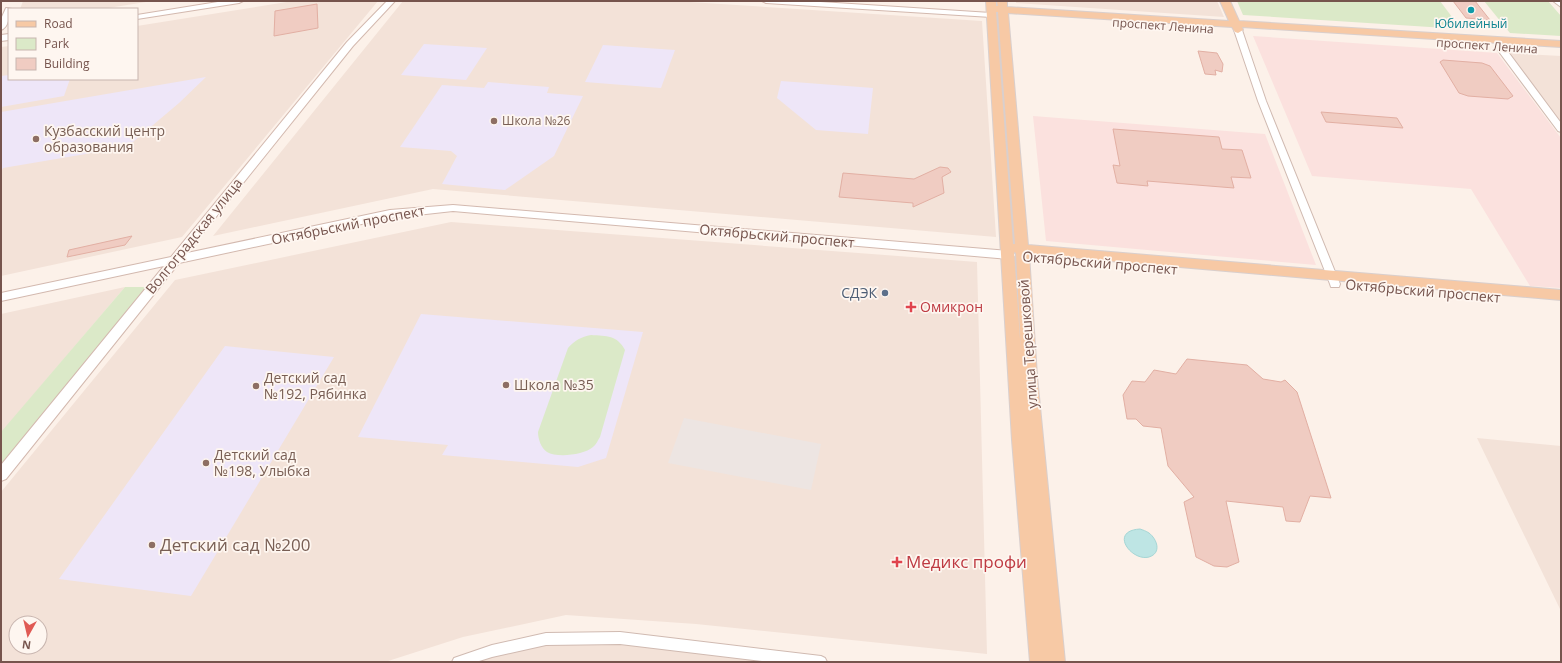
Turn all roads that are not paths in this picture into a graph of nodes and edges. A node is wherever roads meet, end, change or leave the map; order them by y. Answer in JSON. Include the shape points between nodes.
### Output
{"nodes":[{"id":1,"x":204,"y":1,"type":"edge"},
{"id":2,"x":239,"y":1,"type":"edge"},
{"id":3,"x":391,"y":1,"type":"edge"},
{"id":4,"x":766,"y":1,"type":"edge"},
{"id":5,"x":781,"y":1,"type":"edge"},
{"id":6,"x":865,"y":1,"type":"edge"},
{"id":7,"x":1225,"y":1,"type":"edge"},
{"id":8,"x":1232,"y":1,"type":"edge"},
{"id":9,"x":1557,"y":1,"type":"edge"},
{"id":10,"x":774,"y":2,"type":"edge"},
{"id":11,"x":1561,"y":5,"type":"edge"},
{"id":12,"x":991,"y":8,"type":"edge"},
{"id":13,"x":1003,"y":9,"type":"edge"},
{"id":14,"x":8,"y":11,"type":"edge"},
{"id":15,"x":138,"y":11,"type":"edge"},
{"id":16,"x":138,"y":17,"type":"edge"},
{"id":17,"x":1238,"y":27,"type":"junction"},
{"id":18,"x":1,"y":28,"type":"edge"},
{"id":19,"x":1497,"y":44,"type":"junction"},
{"id":20,"x":1561,"y":44,"type":"edge"},
{"id":21,"x":1561,"y":51,"type":"edge"},
{"id":22,"x":1561,"y":129,"type":"edge"},
{"id":23,"x":1015,"y":252,"type":"junction"},
{"id":24,"x":179,"y":256,"type":"junction"},
{"id":25,"x":1334,"y":280,"type":"junction"},
{"id":26,"x":1,"y":291,"type":"edge"},
{"id":27,"x":1561,"y":295,"type":"edge"},
{"id":28,"x":1,"y":297,"type":"edge"},
{"id":29,"x":1561,"y":302,"type":"edge"},
{"id":30,"x":1,"y":475,"type":"edge"},
{"id":31,"x":458,"y":662,"type":"edge"},
{"id":32,"x":821,"y":662,"type":"edge"},
{"id":33,"x":1039,"y":662,"type":"edge"},
{"id":34,"x":1056,"y":662,"type":"edge"}],
"edges":[{"from":1,"to":15,"type":"main road"},
{"from":2,"to":16,"type":"main road"},
{"from":3,"to":24,"type":"main road","name":"Волгоградская улица","via":[[350,44]]},
{"from":4,"to":10,"type":"main road","name":"проспект Ленина"},
{"from":5,"to":10,"type":"main road"},
{"from":6,"to":12,"type":"main road","name":"проспект Ленина"},
{"from":7,"to":17,"type":"main road"},
{"from":8,"to":17,"type":"main road"},
{"from":9,"to":11,"type":"street"},
{"from":10,"to":12,"type":"main road","name":"проспект Ленина"},
{"from":12,"to":13,"type":"main road","name":"проспект Ленина"},
{"from":12,"to":23,"type":"main road","name":"улица Терешковой"},
{"from":13,"to":17,"type":"main road","name":"проспект Ленина"},
{"from":13,"to":23,"type":"main road","name":"улица Терешковой"},
{"from":14,"to":18,"type":"street"},
{"from":17,"to":19,"type":"main road","name":"проспект Ленина"},
{"from":17,"to":25,"type":"street","via":[[1262,101]]},
{"from":19,"to":20,"type":"main road","name":"проспект Ленина"},
{"from":19,"to":21,"type":"main road","name":"проспект Ленина"},
{"from":19,"to":22,"type":"street"},
{"from":23,"to":24,"type":"main road","name":"Октябрьский проспект","via":[[453,208],[390,214]]},
{"from":23,"to":25,"type":"main road","name":"Октябрьский проспект"},
{"from":23,"to":33,"type":"main road","name":"улица Терешковой","via":[[1020,440]]},
{"from":23,"to":34,"type":"main road","name":"улица Терешковой","via":[[1030,376]]},
{"from":24,"to":26,"type":"main road","name":"Октябрьский проспект"},
{"from":24,"to":28,"type":"main road","name":"Октябрьский проспект"},
{"from":24,"to":30,"type":"main road","name":"Волгоградская улица"},
{"from":25,"to":27,"type":"main road","name":"Октябрьский проспект"},
{"from":25,"to":29,"type":"main road","name":"Октябрьский проспект"},
{"from":31,"to":32,"type":"street","via":[[492,651],[546,640],[620,638]]}]}
